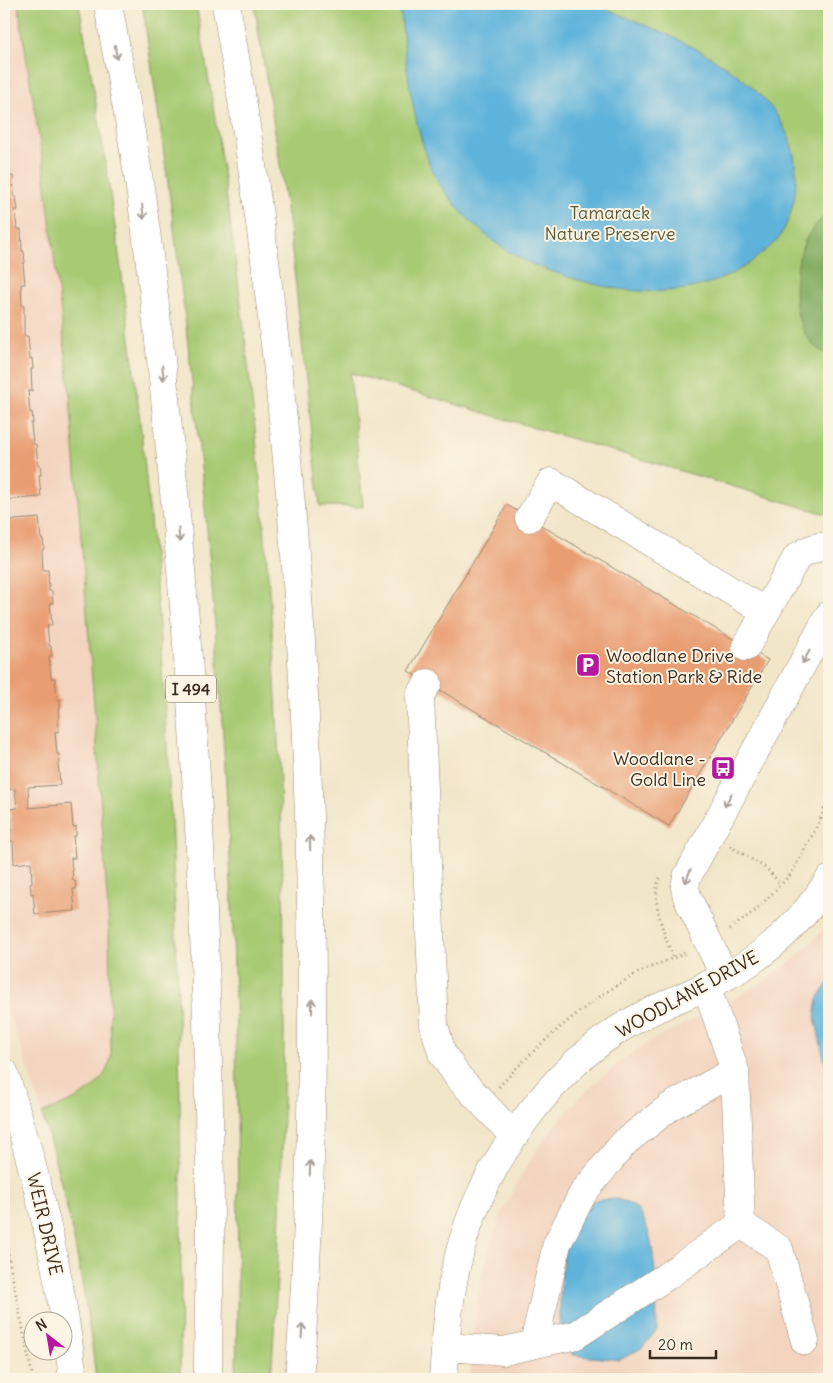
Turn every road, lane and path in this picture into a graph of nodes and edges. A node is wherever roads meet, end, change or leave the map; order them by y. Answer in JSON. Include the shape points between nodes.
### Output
{"nodes":[{"id":1,"x":108,"y":4,"type":"edge"},
{"id":2,"x":226,"y":4,"type":"edge"},
{"id":3,"x":530,"y":518,"type":"dead end"},
{"id":4,"x":829,"y":547,"type":"edge"},
{"id":5,"x":766,"y":612,"type":"junction"},
{"id":6,"x":829,"y":614,"type":"edge"},
{"id":7,"x":746,"y":647,"type":"dead end"},
{"id":8,"x":428,"y":683,"type":"dead end"},
{"id":9,"x":829,"y":795,"type":"edge"},
{"id":10,"x":710,"y":833,"type":"junction"},
{"id":11,"x":829,"y":880,"type":"edge"},
{"id":12,"x":781,"y":885,"type":"junction"},
{"id":13,"x":707,"y":943,"type":"junction"},
{"id":14,"x":715,"y":981,"type":"junction"},
{"id":15,"x":4,"y":1072,"type":"edge"},
{"id":16,"x":735,"y":1072,"type":"junction"},
{"id":17,"x":484,"y":1104,"type":"junction"},
{"id":18,"x":514,"y":1136,"type":"junction"},
{"id":19,"x":741,"y":1224,"type":"junction"},
{"id":20,"x":4,"y":1235,"type":"edge"},
{"id":21,"x":805,"y":1341,"type":"dead end"},
{"id":22,"x":534,"y":1344,"type":"junction"},
{"id":23,"x":446,"y":1347,"type":"junction"},
{"id":24,"x":32,"y":1379,"type":"edge"},
{"id":25,"x":73,"y":1379,"type":"edge"},
{"id":26,"x":208,"y":1379,"type":"edge"},
{"id":27,"x":299,"y":1379,"type":"edge"},
{"id":28,"x":443,"y":1379,"type":"edge"}],
"edges":[{"from":1,"to":26,"type":"main road","number":"I 494","one_way":true,"via":[[141,194],[182,570],[204,940],[210,1226]]},
{"from":27,"to":2,"type":"main road","one_way":true,"via":[[307,1247],[312,1062],[303,661],[288,461],[266,269]]},
{"from":3,"to":5,"type":"main road","via":[[551,482]]},
{"from":4,"to":5,"type":"main road","via":[[809,549],[797,557]]},
{"from":5,"to":7,"type":"main road"},
{"from":6,"to":10,"type":"main road","one_way":true},
{"from":8,"to":17,"type":"main road","via":[[420,696],[434,1025],[442,1054]]},
{"from":9,"to":12,"type":"path","via":[[820,820]]},
{"from":10,"to":12,"type":"path","via":[[767,869]]},
{"from":10,"to":13,"type":"main road","one_way":true,"via":[[685,887]]},
{"from":11,"to":14,"type":"main road","name":"WOODLANE DRIVE","via":[[791,929],[762,954]]},
{"from":12,"to":13,"type":"path","via":[[755,911]]},
{"from":13,"to":14,"type":"main road"},
{"from":13,"to":17,"type":"path","via":[[638,973],[586,1005],[515,1069]]},
{"from":14,"to":16,"type":"main road"},
{"from":14,"to":18,"type":"main road","name":"WOODLANE DRIVE","via":[[634,1020],[594,1048],[544,1096]]},
{"from":15,"to":25,"type":"main road","name":"WEIR DRIVE","via":[[41,1197],[59,1284]]},
{"from":16,"to":19,"type":"main road"},
{"from":16,"to":22,"type":"main road","via":[[671,1106],[625,1142],[583,1193],[557,1244]]},
{"from":17,"to":18,"type":"main road"},
{"from":18,"to":23,"type":"main road","name":"WOODLANE DRIVE","via":[[499,1157],[476,1206],[458,1258],[448,1313]]},
{"from":19,"to":21,"type":"main road","via":[[779,1249]]},
{"from":19,"to":22,"type":"main road","via":[[576,1335]]},
{"from":20,"to":24,"type":"path"},
{"from":22,"to":23,"type":"main road","via":[[504,1350]]},
{"from":23,"to":28,"type":"main road","name":"WOODLANE DRIVE"}]}
